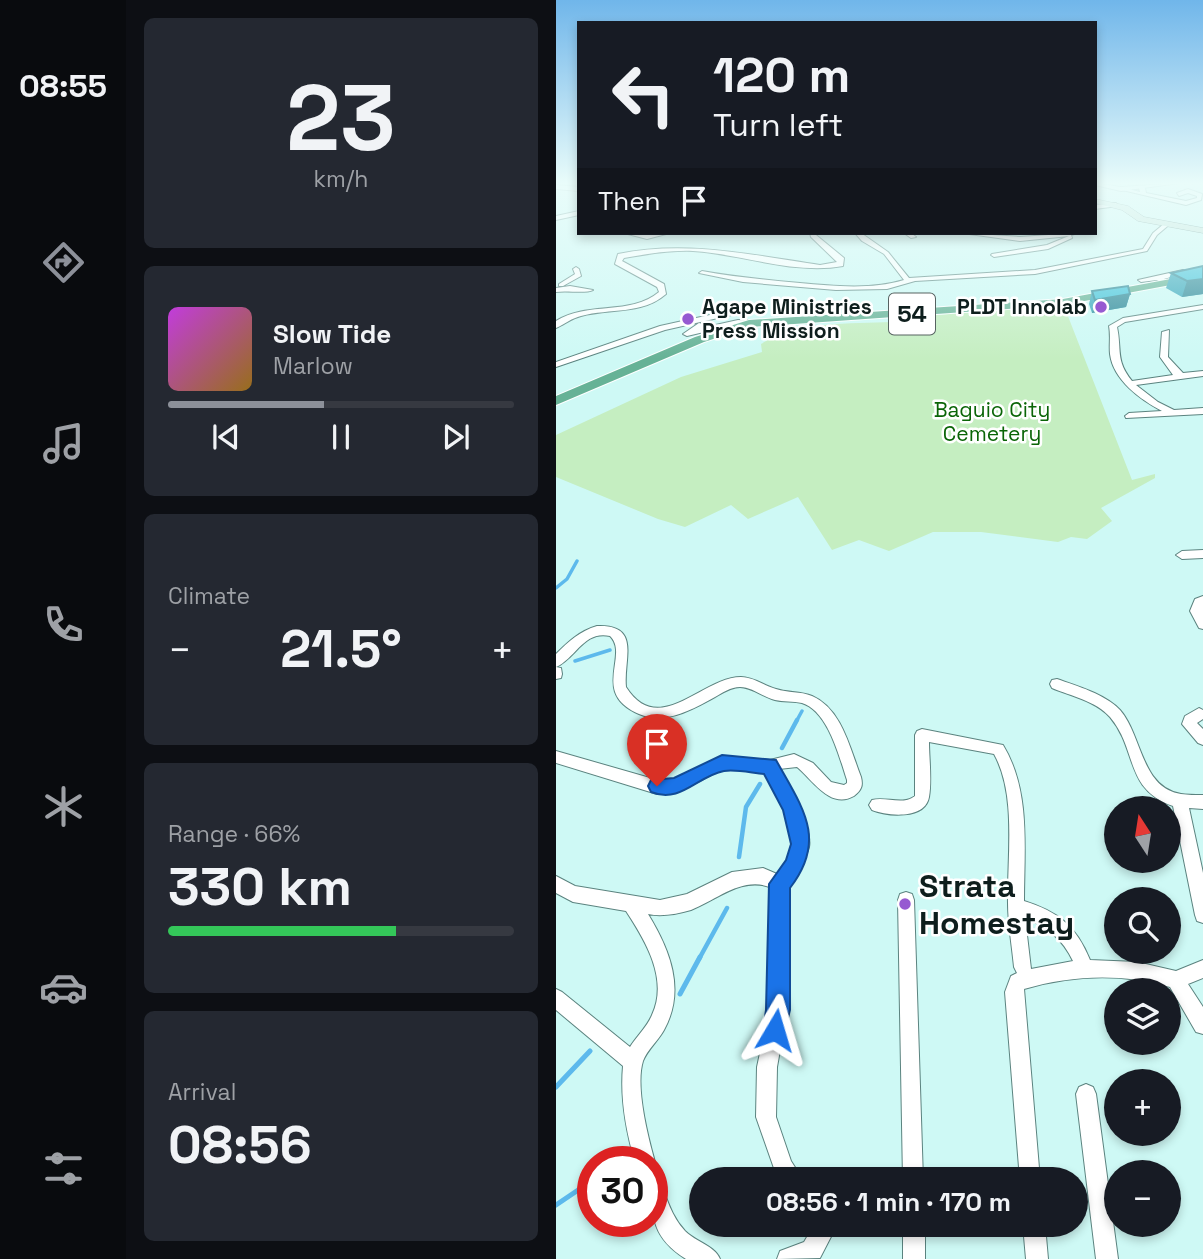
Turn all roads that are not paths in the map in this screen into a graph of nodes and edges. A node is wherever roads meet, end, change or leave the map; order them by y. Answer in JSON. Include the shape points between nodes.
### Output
{"nodes":[{"id":1,"x":820,"y":242,"type":"edge"},
{"id":2,"x":867,"y":242,"type":"edge"},
{"id":3,"x":1065,"y":242,"type":"edge"},
{"id":4,"x":1151,"y":242,"type":"edge"},
{"id":5,"x":994,"y":256,"type":"dead end"},
{"id":6,"x":576,"y":269,"type":"dead end"},
{"id":7,"x":1183,"y":272,"type":"edge"},
{"id":8,"x":702,"y":273,"type":"dead end"},
{"id":9,"x":1202,"y":276,"type":"edge"},
{"id":10,"x":1141,"y":280,"type":"dead end"},
{"id":11,"x":1161,"y":280,"type":"junction"},
{"id":12,"x":908,"y":281,"type":"junction"},
{"id":13,"x":556,"y":289,"type":"edge"},
{"id":14,"x":590,"y":290,"type":"dead end"},
{"id":15,"x":1202,"y":307,"type":"edge"},
{"id":16,"x":1115,"y":322,"type":"joint"},
{"id":17,"x":760,"y":323,"type":"junction"},
{"id":18,"x":556,"y":325,"type":"edge"},
{"id":19,"x":1166,"y":332,"type":"dead end"},
{"id":20,"x":579,"y":357,"type":"joint"},
{"id":21,"x":556,"y":363,"type":"edge"},
{"id":22,"x":1202,"y":373,"type":"edge"},
{"id":23,"x":1183,"y":377,"type":"junction"},
{"id":24,"x":1132,"y":383,"type":"junction"},
{"id":25,"x":556,"y":401,"type":"edge"},
{"id":26,"x":1202,"y":411,"type":"edge"},
{"id":27,"x":1171,"y":412,"type":"junction"},
{"id":28,"x":1129,"y":416,"type":"dead end"},
{"id":29,"x":1202,"y":554,"type":"edge"},
{"id":30,"x":1182,"y":555,"type":"dead end"},
{"id":31,"x":1202,"y":600,"type":"edge"},
{"id":32,"x":1202,"y":625,"type":"edge"},
{"id":33,"x":556,"y":662,"type":"edge"},
{"id":34,"x":1057,"y":684,"type":"dead end"},
{"id":35,"x":1199,"y":714,"type":"dead end"},
{"id":36,"x":1202,"y":739,"type":"edge"},
{"id":37,"x":556,"y":757,"type":"edge"},
{"id":38,"x":770,"y":766,"type":"junction"},
{"id":39,"x":1161,"y":796,"type":"edge"},
{"id":40,"x":1181,"y":801,"type":"edge"},
{"id":41,"x":1202,"y":803,"type":"edge"},
{"id":42,"x":877,"y":805,"type":"dead end"},
{"id":43,"x":1181,"y":806,"type":"edge"},
{"id":44,"x":556,"y":884,"type":"edge"},
{"id":45,"x":780,"y":884,"type":"junction"},
{"id":46,"x":906,"y":900,"type":"dead end"},
{"id":47,"x":631,"y":902,"type":"junction"},
{"id":48,"x":1016,"y":906,"type":"junction"},
{"id":49,"x":1202,"y":915,"type":"edge"},
{"id":50,"x":1202,"y":969,"type":"edge"},
{"id":51,"x":1086,"y":971,"type":"junction"},
{"id":52,"x":1020,"y":975,"type":"junction"},
{"id":53,"x":1170,"y":978,"type":"edge"},
{"id":54,"x":1181,"y":978,"type":"edge"},
{"id":55,"x":1181,"y":989,"type":"edge"},
{"id":56,"x":556,"y":998,"type":"edge"},
{"id":57,"x":1202,"y":1025,"type":"edge"},
{"id":58,"x":633,"y":1062,"type":"junction"},
{"id":59,"x":1086,"y":1094,"type":"dead end"},
{"id":60,"x":642,"y":1146,"type":"edge"},
{"id":61,"x":783,"y":1167,"type":"edge"},
{"id":62,"x":912,"y":1167,"type":"edge"},
{"id":63,"x":1029,"y":1167,"type":"edge"},
{"id":64,"x":668,"y":1226,"type":"edge"},
{"id":65,"x":819,"y":1237,"type":"edge"},
{"id":66,"x":914,"y":1237,"type":"edge"},
{"id":67,"x":1035,"y":1237,"type":"edge"},
{"id":68,"x":709,"y":1259,"type":"edge"},
{"id":69,"x":788,"y":1259,"type":"edge"},
{"id":70,"x":914,"y":1259,"type":"edge"},
{"id":71,"x":1037,"y":1259,"type":"edge"},
{"id":72,"x":1107,"y":1259,"type":"edge"}],
"edges":[{"from":1,"to":18,"type":"street","via":[[840,264],[820,267],[693,249],[621,256],[618,262],[662,286],[660,297],[577,313]]},
{"from":2,"to":12,"type":"street","via":[[885,252]]},
{"from":3,"to":5,"type":"street"},
{"from":4,"to":12,"type":"street","via":[[1146,250],[1025,273]]},
{"from":6,"to":13,"type":"street","via":[[579,275]]},
{"from":7,"to":11,"type":"street"},
{"from":8,"to":12,"type":"street","via":[[836,288],[887,287]]},
{"from":9,"to":11,"type":"highway","number":"54"},
{"from":10,"to":11,"type":"street"},
{"from":11,"to":17,"type":"highway","number":"54","via":[[1063,302]]},
{"from":13,"to":14,"type":"street"},
{"from":15,"to":16,"type":"street"},
{"from":16,"to":24,"type":"street","via":[[1114,358]]},
{"from":17,"to":20,"type":"street","via":[[738,322],[687,334],[739,313],[734,311],[663,328]]},
{"from":17,"to":25,"type":"highway","number":"54","via":[[702,339],[613,381]]},
{"from":19,"to":23,"type":"street","via":[[1164,357]]},
{"from":20,"to":21,"type":"street"},
{"from":22,"to":23,"type":"street"},
{"from":23,"to":24,"type":"street"},
{"from":24,"to":27,"type":"street"},
{"from":26,"to":27,"type":"street"},
{"from":27,"to":28,"type":"street"},
{"from":29,"to":30,"type":"street"},
{"from":31,"to":32,"type":"street","via":[[1196,611]]},
{"from":33,"to":38,"type":"street","via":[[581,638],[598,630],[612,632],[623,647],[617,678],[626,697],[645,710],[683,708],[734,682],[807,699],[832,723],[855,786],[847,792],[830,789],[802,762],[789,760]]},
{"from":34,"to":39,"type":"street","via":[[1114,713],[1151,787]]},
{"from":35,"to":36,"type":"street","via":[[1189,724]]},
{"from":37,"to":38,"type":"street","via":[[657,786],[676,786],[722,763]]},
{"from":38,"to":45,"type":"street","via":[[792,808],[802,844],[794,866]]},
{"from":40,"to":41,"type":"street"},
{"from":42,"to":48,"type":"street","via":[[913,807],[920,803],[922,735],[998,749],[1007,765],[1016,818]]},
{"from":43,"to":49,"type":"street"},
{"from":44,"to":47,"type":"street","via":[[573,894]]},
{"from":45,"to":47,"type":"street","via":[[763,876],[732,880],[688,902],[660,908]]},
{"from":45,"to":61,"type":"street","via":[[778,1010],[767,1068],[766,1117]]},
{"from":46,"to":62,"type":"street"},
{"from":47,"to":58,"type":"street","via":[[653,936],[665,968],[660,1019]]},
{"from":48,"to":51,"type":"street","via":[[1052,920],[1069,933]]},
{"from":48,"to":52,"type":"street"},
{"from":50,"to":54,"type":"street"},
{"from":51,"to":52,"type":"street"},
{"from":51,"to":53,"type":"street","via":[[1119,968]]},
{"from":52,"to":63,"type":"street","via":[[1014,992]]},
{"from":55,"to":57,"type":"street"},
{"from":56,"to":58,"type":"street"},
{"from":58,"to":60,"type":"street"},
{"from":59,"to":72,"type":"street"},
{"from":64,"to":68,"type":"street","via":[[678,1242]]},
{"from":65,"to":69,"type":"street","via":[[812,1250]]},
{"from":66,"to":70,"type":"street"},
{"from":67,"to":71,"type":"street"}]}
